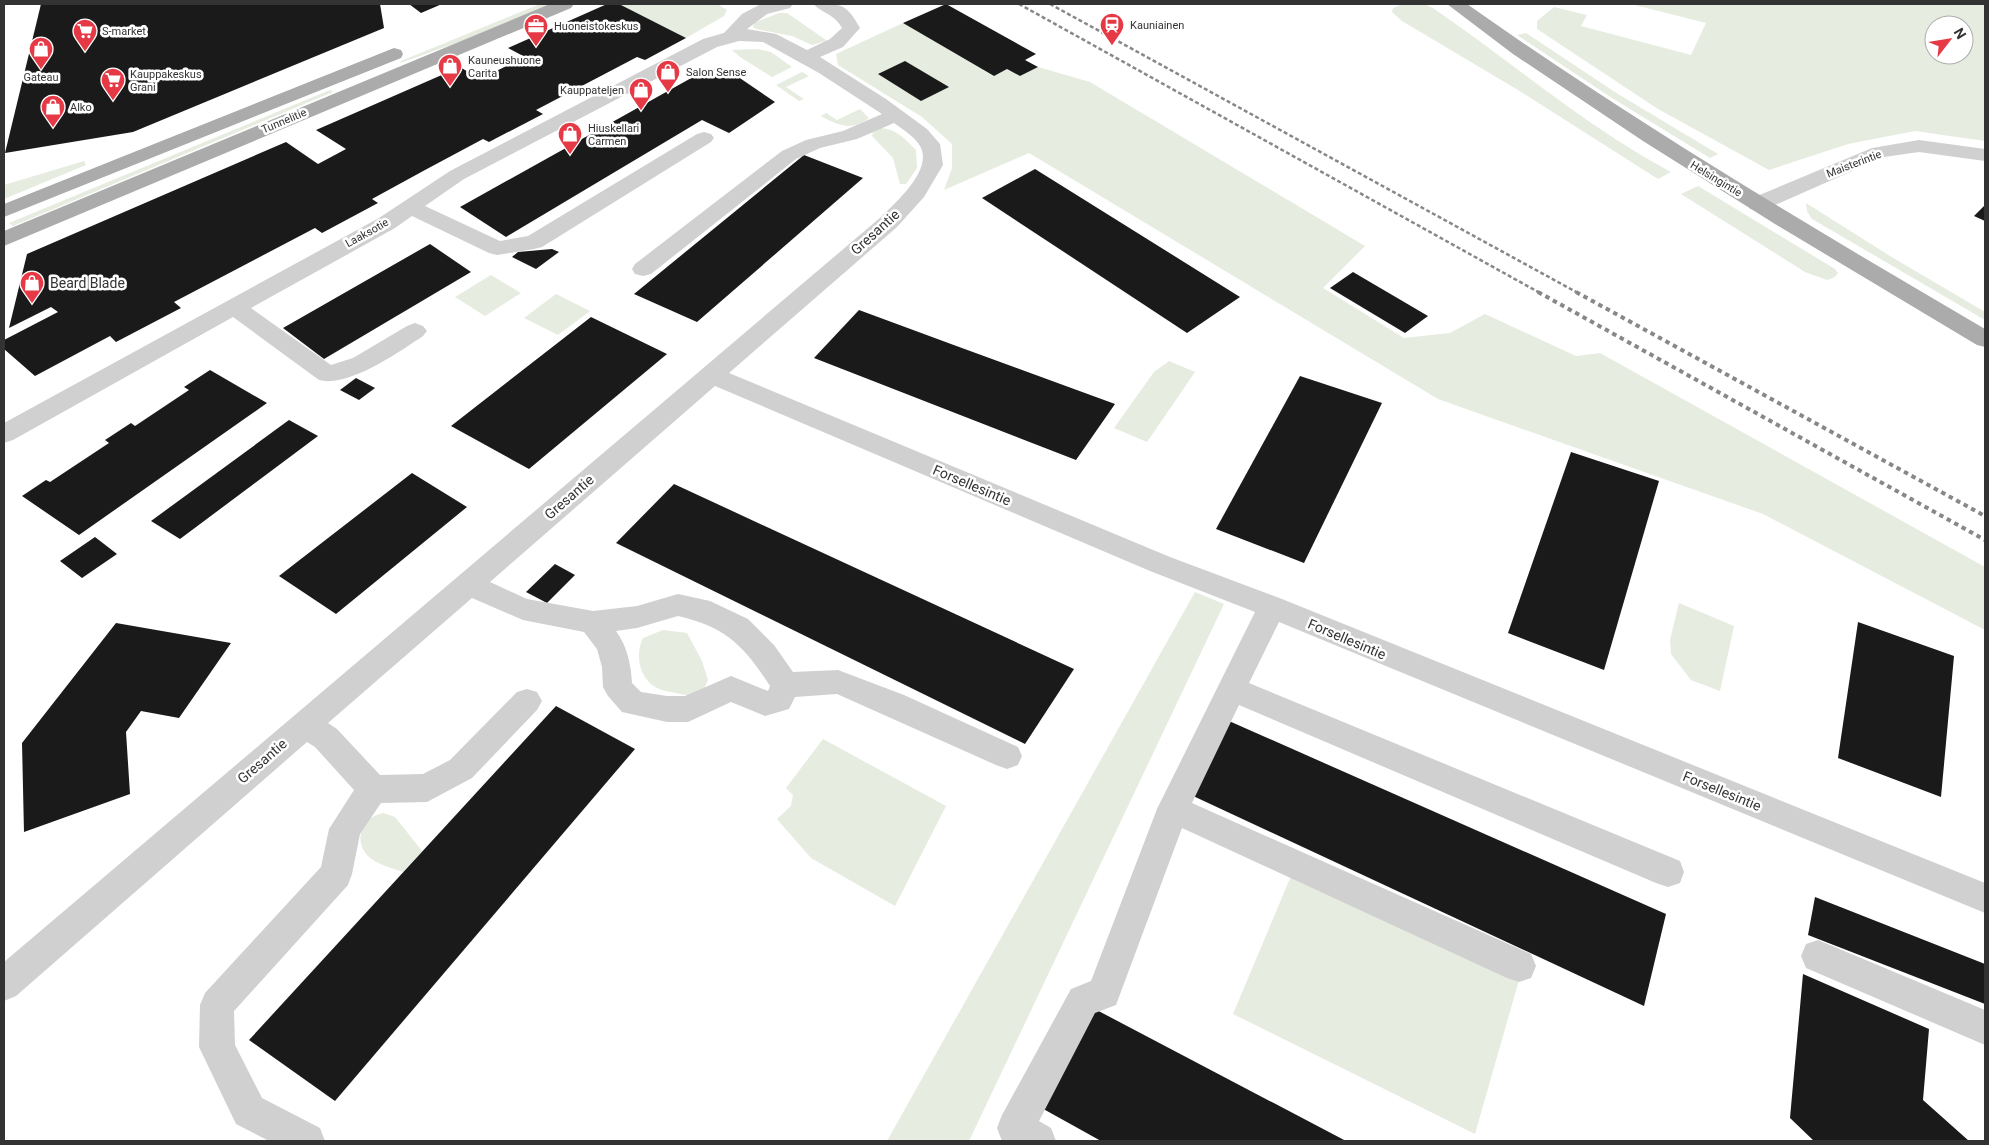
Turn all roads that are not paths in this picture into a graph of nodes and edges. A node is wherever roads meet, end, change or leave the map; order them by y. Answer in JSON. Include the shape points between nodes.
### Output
{"nodes":[{"id":1,"x":518,"y":4,"type":"edge"},
{"id":2,"x":565,"y":4,"type":"edge"},
{"id":3,"x":784,"y":4,"type":"edge"},
{"id":4,"x":823,"y":4,"type":"edge"},
{"id":5,"x":1456,"y":4,"type":"edge"},
{"id":6,"x":491,"y":15,"type":"dead end"},
{"id":7,"x":732,"y":35,"type":"junction"},
{"id":8,"x":410,"y":48,"type":"dead end"},
{"id":9,"x":808,"y":59,"type":"junction"},
{"id":10,"x":896,"y":116,"type":"junction"},
{"id":11,"x":704,"y":138,"type":"dead end"},
{"id":12,"x":1985,"y":155,"type":"edge"},
{"id":13,"x":1758,"y":204,"type":"junction"},
{"id":14,"x":409,"y":207,"type":"junction"},
{"id":15,"x":4,"y":211,"type":"edge"},
{"id":16,"x":4,"y":239,"type":"edge"},
{"id":17,"x":644,"y":269,"type":"dead end"},
{"id":18,"x":233,"y":306,"type":"junction"},
{"id":19,"x":415,"y":331,"type":"dead end"},
{"id":20,"x":1985,"y":339,"type":"edge"},
{"id":21,"x":710,"y":374,"type":"junction"},
{"id":22,"x":4,"y":434,"type":"edge"},
{"id":23,"x":468,"y":584,"type":"junction"},
{"id":24,"x":1272,"y":608,"type":"junction"},
{"id":25,"x":593,"y":622,"type":"junction"},
{"id":26,"x":785,"y":685,"type":"junction"},
{"id":27,"x":1232,"y":689,"type":"junction"},
{"id":28,"x":527,"y":701,"type":"dead end"},
{"id":29,"x":305,"y":724,"type":"junction"},
{"id":30,"x":1007,"y":756,"type":"dead end"},
{"id":31,"x":373,"y":789,"type":"junction"},
{"id":32,"x":1173,"y":809,"type":"junction"},
{"id":33,"x":1668,"y":872,"type":"dead end"},
{"id":34,"x":1985,"y":898,"type":"edge"},
{"id":35,"x":1818,"y":956,"type":"dead end"},
{"id":36,"x":1519,"y":966,"type":"dead end"},
{"id":37,"x":4,"y":984,"type":"edge"},
{"id":38,"x":1985,"y":1028,"type":"edge"},
{"id":39,"x":308,"y":1141,"type":"edge"},
{"id":40,"x":1038,"y":1141,"type":"edge"}],
"edges":[{"from":1,"to":6,"type":"main road"},
{"from":2,"to":16,"type":"main road","name":"Tunnelitie"},
{"from":3,"to":7,"type":"street","via":[[769,6],[746,18]]},
{"from":4,"to":9,"type":"street","via":[[844,15],[851,28],[845,38]]},
{"from":5,"to":13,"type":"main road","name":"Helsingintie","via":[[1624,121]]},
{"from":7,"to":9,"type":"street","name":"Gresantie","via":[[771,38]]},
{"from":7,"to":14,"type":"street","name":"Laaksotie","via":[[710,43],[457,175]]},
{"from":8,"to":15,"type":"main road","name":"Tunnelitie"},
{"from":9,"to":10,"type":"street","name":"Gresantie"},
{"from":10,"to":17,"type":"street","via":[[789,155]]},
{"from":10,"to":21,"type":"street","name":"Gresantie","via":[[929,143],[933,158],[931,171],[914,195],[889,222]]},
{"from":11,"to":14,"type":"street","via":[[534,242],[497,248]]},
{"from":12,"to":13,"type":"street","name":"Maisterintie","via":[[1919,146],[1879,152]]},
{"from":13,"to":20,"type":"main road","name":"Helsingintie"},
{"from":14,"to":18,"type":"street","name":"Laaksotie","via":[[386,223]]},
{"from":18,"to":19,"type":"street","via":[[328,374],[361,364]]},
{"from":18,"to":22,"type":"street","name":"Laaksotie"},
{"from":21,"to":23,"type":"street","name":"Gresantie"},
{"from":21,"to":24,"type":"street","name":"Forsellesintie"},
{"from":23,"to":25,"type":"street","via":[[523,609]]},
{"from":23,"to":29,"type":"street","name":"Gresantie"},
{"from":24,"to":27,"type":"street"},
{"from":24,"to":34,"type":"street","name":"Forsellesintie"},
{"from":25,"to":26,"type":"street","via":[[637,617],[678,605],[710,612],[738,627],[764,653]]},
{"from":25,"to":26,"type":"street","via":[[610,645],[617,667],[618,687],[633,703],[688,709],[730,688],[765,704],[780,700]]},
{"from":26,"to":30,"type":"street","via":[[838,682]]},
{"from":27,"to":32,"type":"street"},
{"from":27,"to":33,"type":"street"},
{"from":28,"to":31,"type":"street","via":[[461,769],[427,788]]},
{"from":29,"to":31,"type":"street","via":[[326,738]]},
{"from":29,"to":37,"type":"street","name":"Gresantie"},
{"from":31,"to":39,"type":"street","via":[[345,829],[336,874],[217,1005],[217,1047],[249,1111]]},
{"from":32,"to":36,"type":"street"},
{"from":32,"to":40,"type":"street","via":[[1104,993],[1083,1001],[1016,1128]]},
{"from":35,"to":38,"type":"street"}]}
